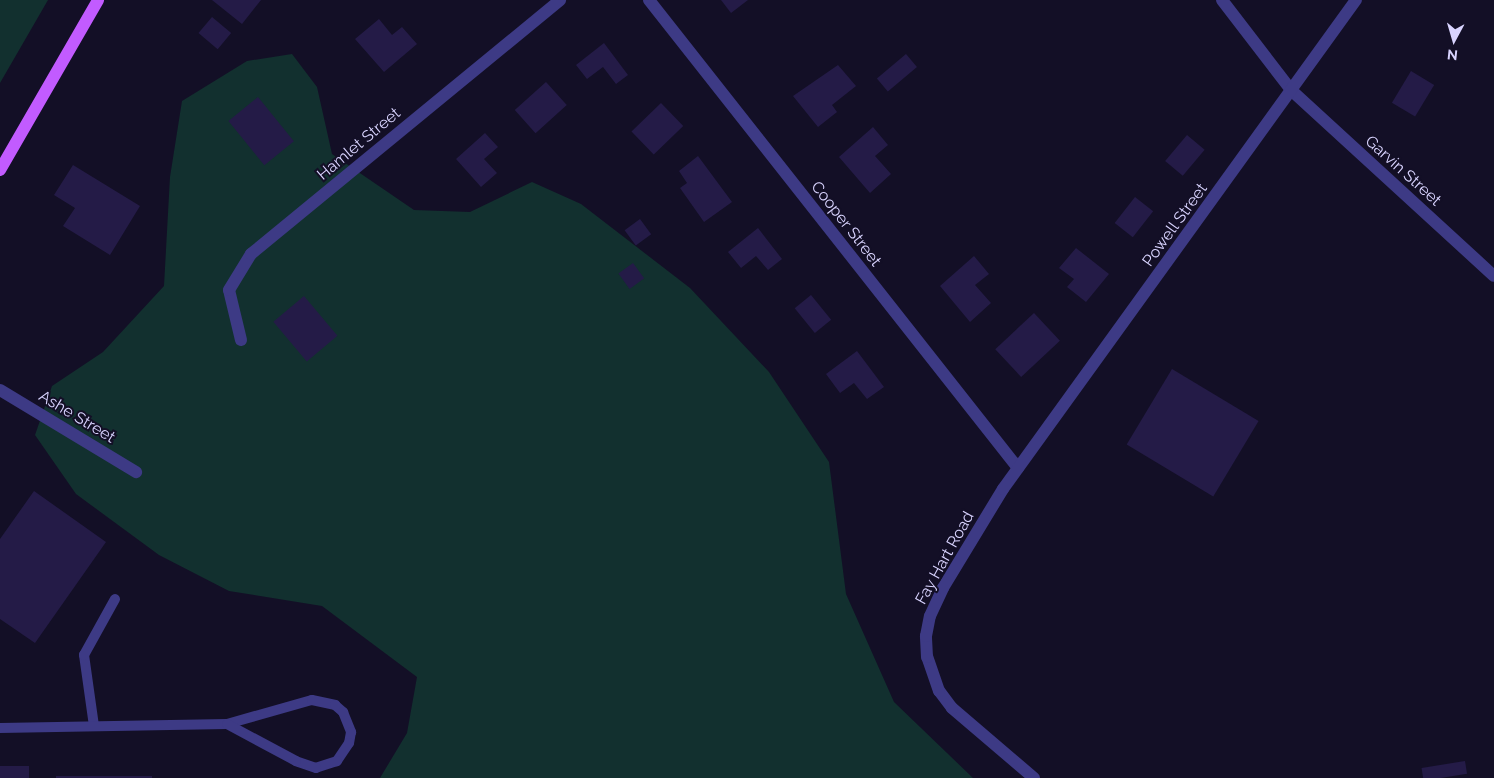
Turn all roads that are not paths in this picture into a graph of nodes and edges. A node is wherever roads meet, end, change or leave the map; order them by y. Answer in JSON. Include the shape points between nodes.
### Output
{"nodes":[{"id":1,"x":98,"y":0,"type":"edge"},
{"id":2,"x":560,"y":0,"type":"edge"},
{"id":3,"x":649,"y":0,"type":"edge"},
{"id":4,"x":1222,"y":0,"type":"edge"},
{"id":5,"x":1356,"y":0,"type":"edge"},
{"id":6,"x":1291,"y":90,"type":"junction"},
{"id":7,"x":0,"y":170,"type":"edge"},
{"id":8,"x":1494,"y":276,"type":"edge"},
{"id":9,"x":241,"y":340,"type":"dead end"},
{"id":10,"x":0,"y":390,"type":"edge"},
{"id":11,"x":1018,"y":468,"type":"junction"},
{"id":12,"x":136,"y":472,"type":"dead end"},
{"id":13,"x":116,"y":599,"type":"dead end"},
{"id":14,"x":227,"y":724,"type":"junction"},
{"id":15,"x":94,"y":726,"type":"junction"},
{"id":16,"x":0,"y":728,"type":"edge"},
{"id":17,"x":1034,"y":778,"type":"edge"}],
"edges":[{"from":1,"to":7,"type":"main road"},
{"from":2,"to":9,"type":"street","name":"Hamlet Street","via":[[251,254],[229,290]]},
{"from":3,"to":11,"type":"street","name":"Cooper Street"},
{"from":4,"to":6,"type":"street","name":"Garvin Street"},
{"from":5,"to":6,"type":"street","name":"Powell Street"},
{"from":6,"to":8,"type":"street","name":"Garvin Street"},
{"from":6,"to":11,"type":"street","name":"Powell Street"},
{"from":10,"to":12,"type":"street","name":"Ashe Street"},
{"from":11,"to":17,"type":"street","name":"Fay Hart Road","via":[[943,588],[930,616],[926,636],[927,657],[939,691],[952,708]]},
{"from":13,"to":15,"type":"lane","via":[[84,655]]},
{"from":14,"to":14,"type":"lane","via":[[300,764],[316,768],[337,761],[347,748],[351,732],[343,712],[324,700],[312,700]]},
{"from":14,"to":15,"type":"lane"},
{"from":15,"to":16,"type":"lane"}]}
